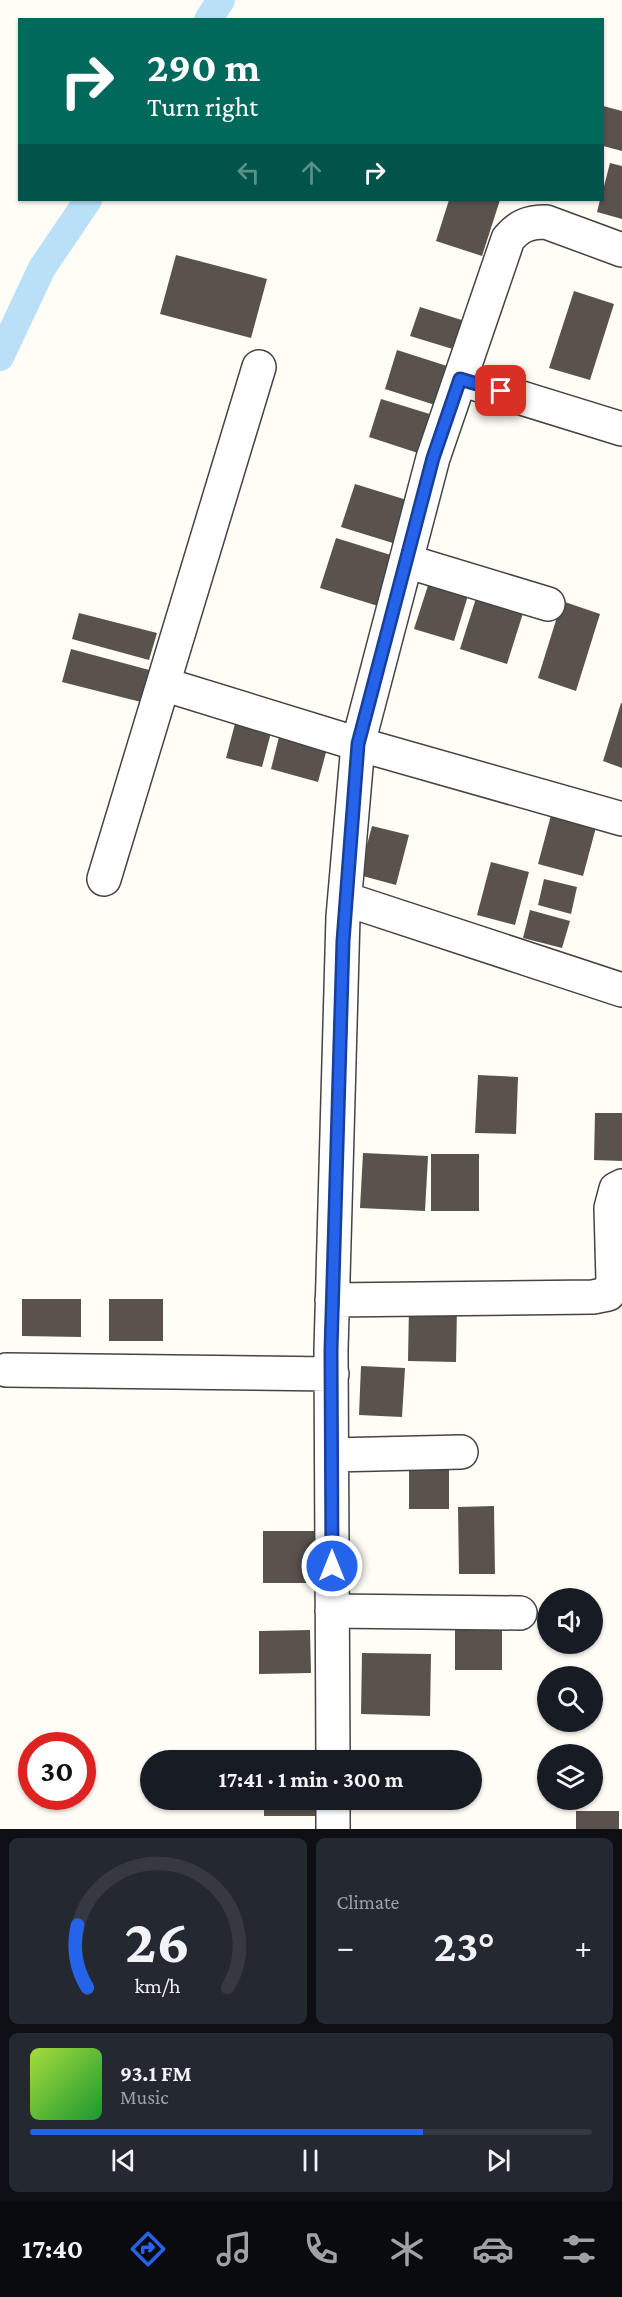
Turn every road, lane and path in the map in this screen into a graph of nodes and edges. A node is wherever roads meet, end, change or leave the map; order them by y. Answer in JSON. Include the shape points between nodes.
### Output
{"nodes":[{"id":1,"x":622,"y":250,"type":"edge"},
{"id":2,"x":259,"y":367,"type":"dead end"},
{"id":3,"x":460,"y":379,"type":"junction"},
{"id":4,"x":622,"y":429,"type":"edge"},
{"id":5,"x":406,"y":561,"type":"junction"},
{"id":6,"x":548,"y":604,"type":"dead end"},
{"id":7,"x":163,"y":684,"type":"junction"},
{"id":8,"x":358,"y":744,"type":"junction"},
{"id":9,"x":622,"y":819,"type":"edge"},
{"id":10,"x":104,"y":879,"type":"dead end"},
{"id":11,"x":345,"y":899,"type":"junction"},
{"id":12,"x":622,"y":990,"type":"edge"},
{"id":13,"x":622,"y":1186,"type":"edge"},
{"id":14,"x":332,"y":1300,"type":"junction"},
{"id":15,"x":6,"y":1370,"type":"dead end"},
{"id":16,"x":332,"y":1374,"type":"junction"},
{"id":17,"x":460,"y":1452,"type":"dead end"},
{"id":18,"x":332,"y":1455,"type":"junction"},
{"id":19,"x":332,"y":1611,"type":"junction"},
{"id":20,"x":520,"y":1613,"type":"dead end"},
{"id":21,"x":333,"y":1750,"type":"edge"},
{"id":22,"x":333,"y":1810,"type":"edge"},
{"id":23,"x":333,"y":1829,"type":"edge"}],
"edges":[{"from":1,"to":3,"type":"street","via":[[546,222],[518,228],[508,239]]},
{"from":2,"to":7,"type":"street"},
{"from":3,"to":4,"type":"street"},
{"from":3,"to":5,"type":"street","via":[[433,458]]},
{"from":5,"to":6,"type":"street"},
{"from":5,"to":8,"type":"street"},
{"from":7,"to":8,"type":"street"},
{"from":7,"to":10,"type":"street"},
{"from":8,"to":9,"type":"street"},
{"from":8,"to":11,"type":"street"},
{"from":11,"to":12,"type":"street"},
{"from":11,"to":14,"type":"street"},
{"from":13,"to":14,"type":"street","via":[[616,1189],[611,1208],[613,1281],[608,1294]]},
{"from":14,"to":16,"type":"street"},
{"from":15,"to":16,"type":"street"},
{"from":16,"to":18,"type":"street"},
{"from":17,"to":18,"type":"street"},
{"from":18,"to":19,"type":"street"},
{"from":19,"to":20,"type":"street"},
{"from":19,"to":21,"type":"street"},
{"from":22,"to":23,"type":"street"}]}
